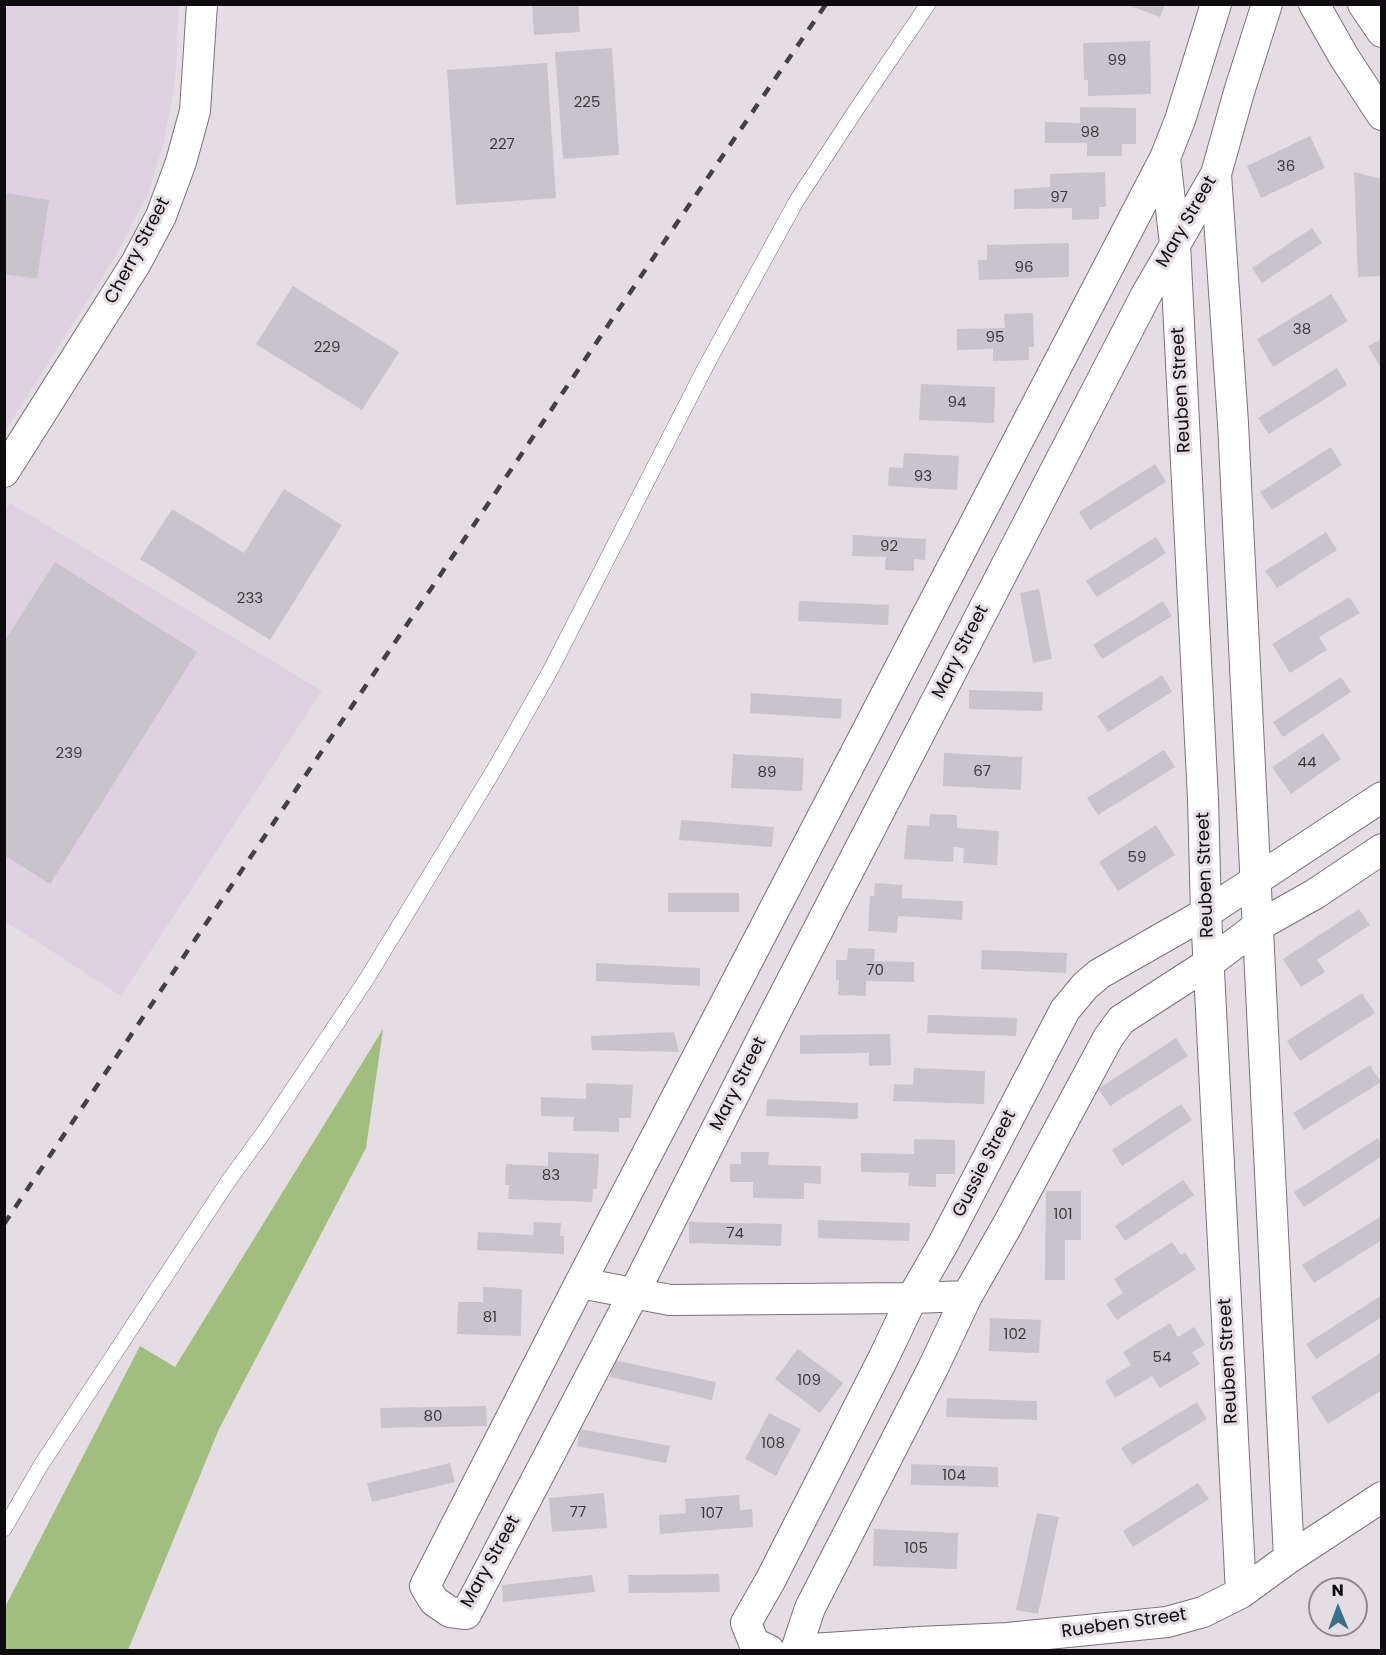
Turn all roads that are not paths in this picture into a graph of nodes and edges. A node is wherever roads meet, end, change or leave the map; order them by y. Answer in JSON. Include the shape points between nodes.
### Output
{"nodes":[{"id":1,"x":202,"y":4,"type":"edge"},
{"id":2,"x":928,"y":4,"type":"edge"},
{"id":3,"x":1216,"y":4,"type":"edge"},
{"id":4,"x":1267,"y":4,"type":"edge"},
{"id":5,"x":1314,"y":4,"type":"edge"},
{"id":6,"x":1363,"y":4,"type":"edge"},
{"id":7,"x":1382,"y":32,"type":"edge"},
{"id":8,"x":1382,"y":115,"type":"edge"},
{"id":9,"x":1165,"y":158,"type":"junction"},
{"id":10,"x":1216,"y":174,"type":"junction"},
{"id":11,"x":1175,"y":244,"type":"junction"},
{"id":12,"x":4,"y":472,"type":"edge"},
{"id":13,"x":1382,"y":797,"type":"edge"},
{"id":14,"x":1382,"y":849,"type":"edge"},
{"id":15,"x":1256,"y":880,"type":"junction"},
{"id":16,"x":1206,"y":913,"type":"junction"},
{"id":17,"x":1258,"y":926,"type":"junction"},
{"id":18,"x":1209,"y":963,"type":"junction"},
{"id":19,"x":580,"y":1283,"type":"junction"},
{"id":20,"x":634,"y":1293,"type":"junction"},
{"id":21,"x":967,"y":1296,"type":"junction"},
{"id":22,"x":912,"y":1298,"type":"junction"},
{"id":23,"x":1382,"y":1497,"type":"edge"},
{"id":24,"x":4,"y":1529,"type":"edge"},
{"id":25,"x":1289,"y":1558,"type":"junction"},
{"id":26,"x":1241,"y":1593,"type":"junction"},
{"id":27,"x":769,"y":1650,"type":"edge"},
{"id":28,"x":796,"y":1650,"type":"edge"}],
"edges":[{"from":1,"to":12,"type":"street","name":"Cherry Street","via":[[195,111],[160,216],[136,263]]},
{"from":2,"to":24,"type":"lane","via":[[797,200],[706,366],[550,672],[494,770],[366,980],[227,1183],[41,1466]]},
{"from":3,"to":9,"type":"street","name":"Mary Street"},
{"from":4,"to":10,"type":"street","name":"Mary Street"},
{"from":5,"to":8,"type":"street"},
{"from":6,"to":7,"type":"street"},
{"from":9,"to":11,"type":"street","name":"Reuben Street"},
{"from":9,"to":19,"type":"street","name":"Mary Street"},
{"from":10,"to":11,"type":"street","name":"Mary Street"},
{"from":10,"to":15,"type":"street"},
{"from":11,"to":16,"type":"street","name":"Reuben Street"},
{"from":11,"to":20,"type":"street","name":"Mary Street","via":[[772,1018]]},
{"from":13,"to":15,"type":"street","name":"Gussie Street"},
{"from":14,"to":17,"type":"street"},
{"from":15,"to":16,"type":"street","name":"Gussie Street"},
{"from":15,"to":17,"type":"street"},
{"from":16,"to":18,"type":"street","name":"Reuben Street"},
{"from":16,"to":22,"type":"street","name":"Gussie Street","via":[[1099,974],[1065,1011]]},
{"from":17,"to":18,"type":"street"},
{"from":17,"to":25,"type":"street"},
{"from":18,"to":21,"type":"street","via":[[1121,1020]]},
{"from":18,"to":26,"type":"street","name":"Reuben Street"},
{"from":19,"to":20,"type":"street"},
{"from":19,"to":20,"type":"street","name":"Mary Street","via":[[425,1587],[434,1602],[450,1612],[466,1614]]},
{"from":20,"to":22,"type":"street","via":[[670,1300]]},
{"from":21,"to":22,"type":"street"},
{"from":21,"to":28,"type":"street","via":[[810,1608]]},
{"from":22,"to":27,"type":"street","name":"Gussie Street","via":[[746,1623],[754,1643]]},
{"from":23,"to":25,"type":"street","name":"Rueben Street"},
{"from":25,"to":26,"type":"street","name":"Rueben Street"},
{"from":26,"to":28,"type":"street","name":"Rueben Street","via":[[1203,1612],[1167,1622],[1008,1638]]}]}
